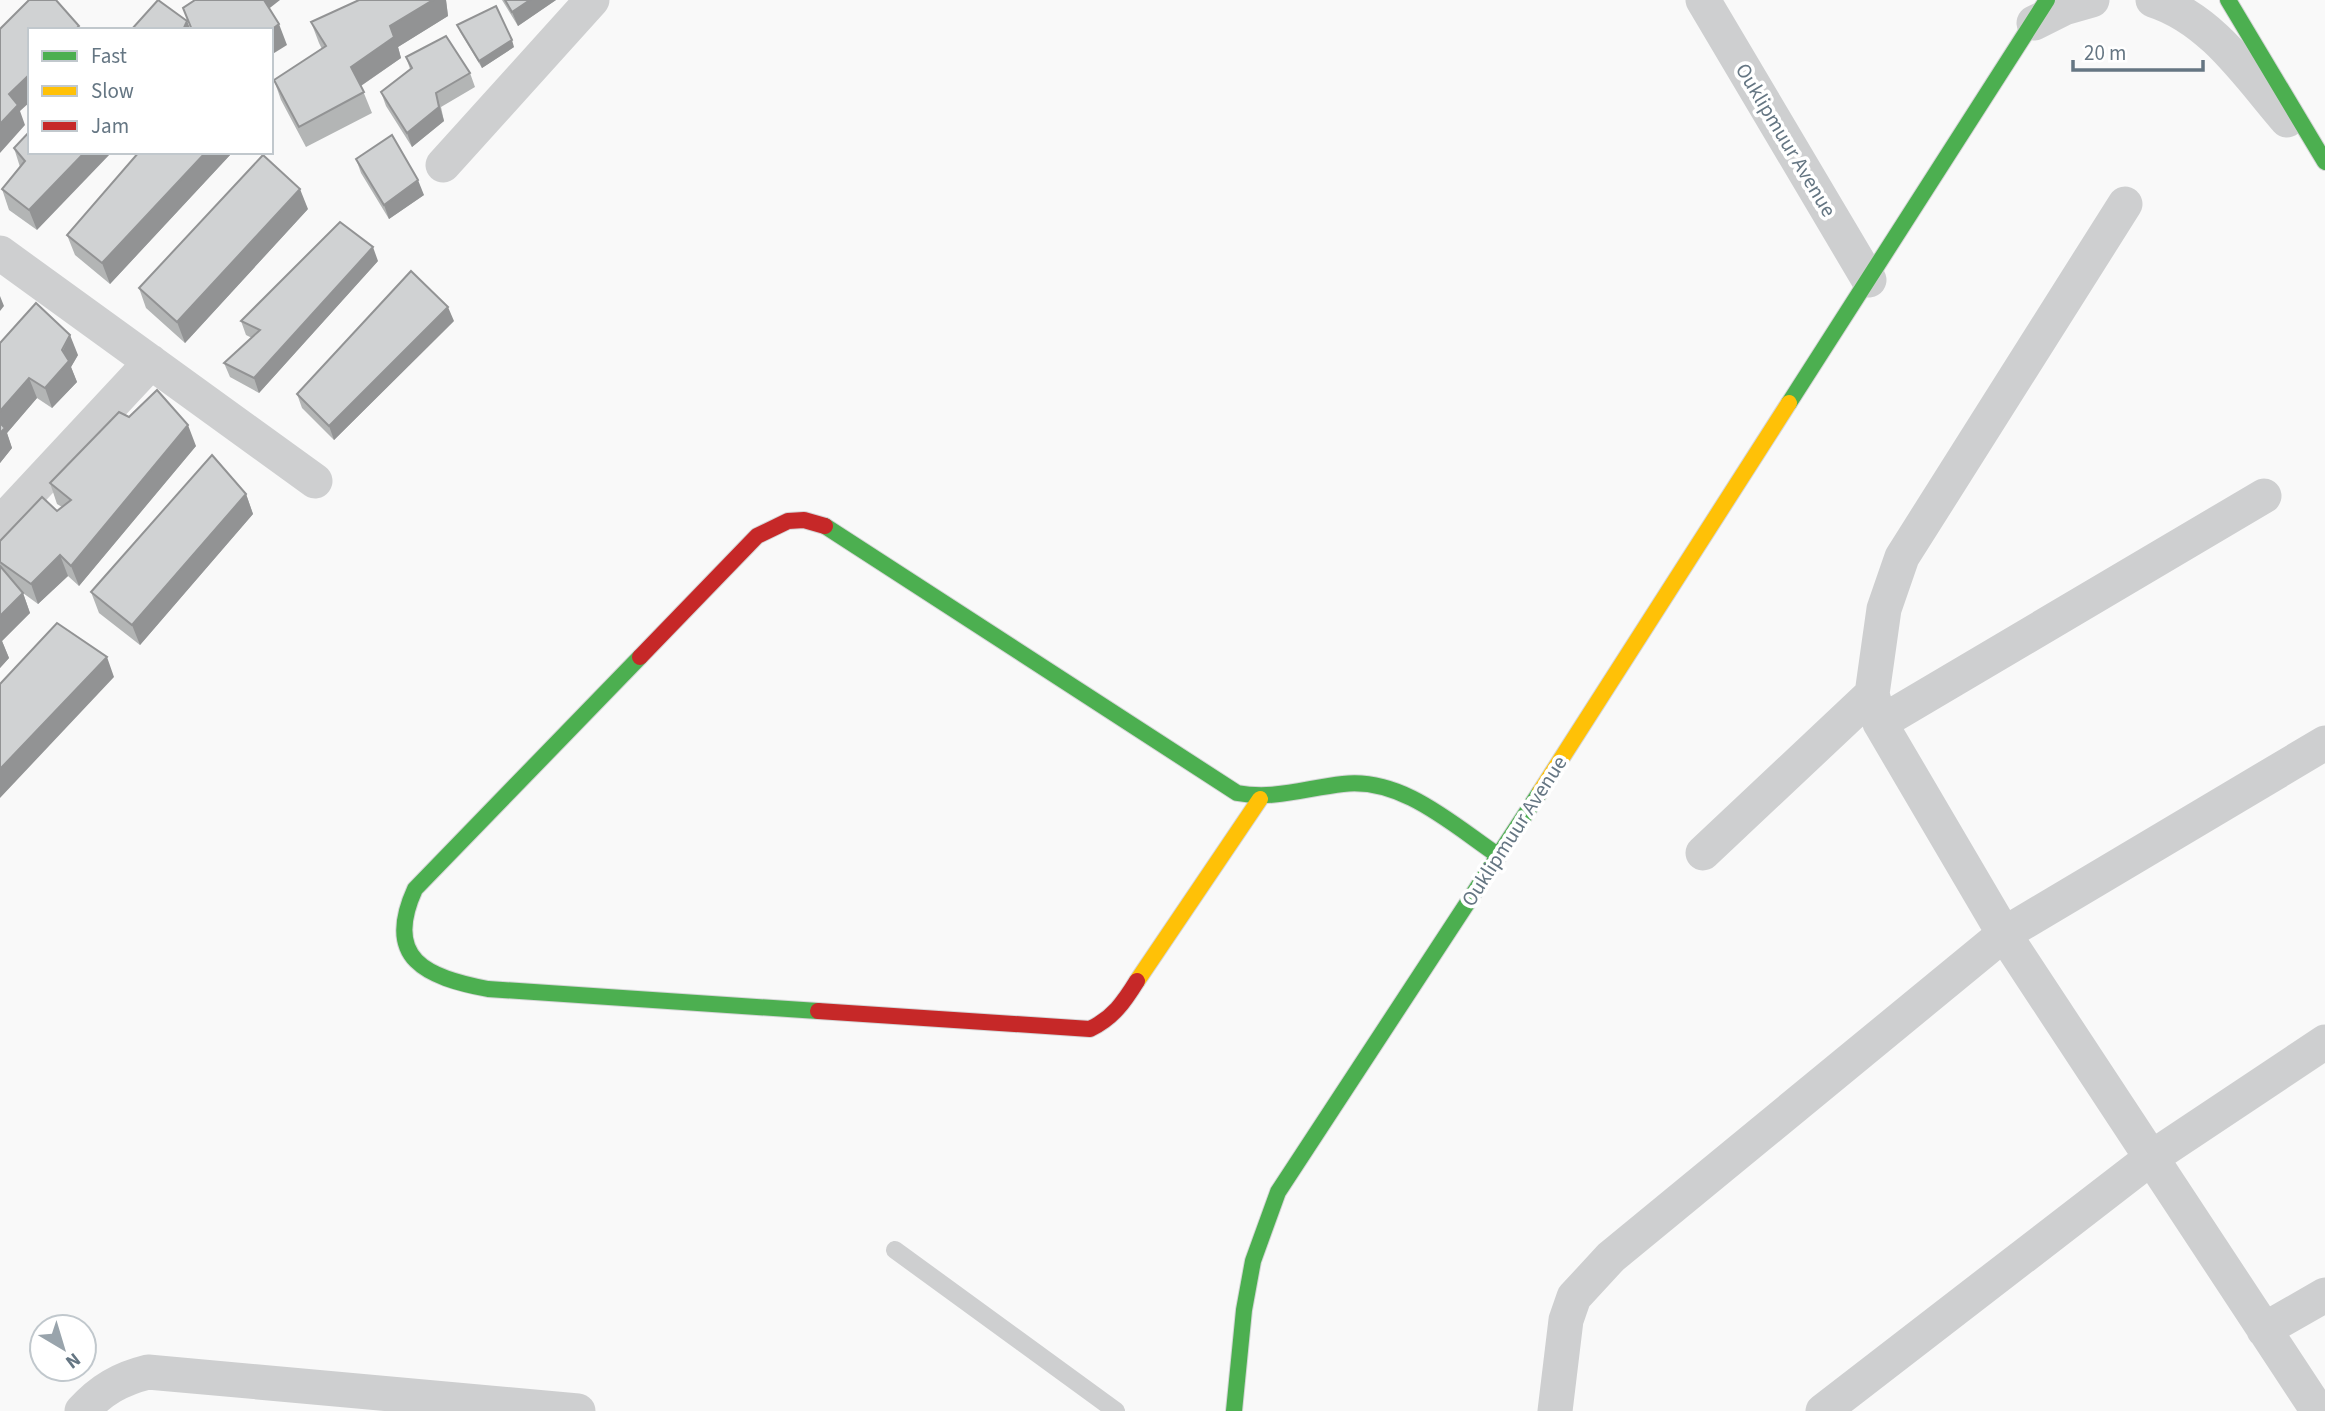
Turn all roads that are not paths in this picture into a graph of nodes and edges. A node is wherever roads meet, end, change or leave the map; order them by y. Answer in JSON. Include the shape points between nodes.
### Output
{"nodes":[{"id":1,"x":592,"y":0,"type":"edge"},
{"id":2,"x":1703,"y":0,"type":"edge"},
{"id":3,"x":2092,"y":0,"type":"edge"},
{"id":4,"x":2153,"y":0,"type":"edge"},
{"id":5,"x":2228,"y":0,"type":"edge"},
{"id":6,"x":2041,"y":11,"type":"edge"},
{"id":7,"x":2325,"y":164,"type":"edge"},
{"id":8,"x":443,"y":165,"type":"dead end"},
{"id":9,"x":2125,"y":204,"type":"dead end"},
{"id":10,"x":0,"y":253,"type":"edge"},
{"id":11,"x":1868,"y":280,"type":"junction"},
{"id":12,"x":151,"y":362,"type":"junction"},
{"id":13,"x":315,"y":481,"type":"dead end"},
{"id":14,"x":2264,"y":496,"type":"dead end"},
{"id":15,"x":0,"y":524,"type":"edge"},
{"id":16,"x":1876,"y":709,"type":"junction"},
{"id":17,"x":2325,"y":743,"type":"edge"},
{"id":18,"x":1260,"y":799,"type":"junction"},
{"id":19,"x":1703,"y":853,"type":"dead end"},
{"id":20,"x":1499,"y":856,"type":"junction"},
{"id":21,"x":2004,"y":934,"type":"junction"},
{"id":22,"x":2325,"y":1042,"type":"edge"},
{"id":23,"x":2151,"y":1158,"type":"junction"},
{"id":24,"x":895,"y":1250,"type":"dead end"},
{"id":25,"x":2325,"y":1295,"type":"edge"},
{"id":26,"x":2264,"y":1331,"type":"junction"},
{"id":27,"x":82,"y":1411,"type":"edge"},
{"id":28,"x":578,"y":1411,"type":"edge"},
{"id":29,"x":1116,"y":1411,"type":"edge"},
{"id":30,"x":1234,"y":1411,"type":"edge"},
{"id":31,"x":1555,"y":1411,"type":"edge"},
{"id":32,"x":1823,"y":1411,"type":"edge"},
{"id":33,"x":2318,"y":1411,"type":"edge"}],
"edges":[{"from":1,"to":8,"type":"street"},
{"from":2,"to":11,"type":"street","name":"Ouklipmuur Avenue"},
{"from":3,"to":6,"type":"street","name":"Ouklipmuur Avenue"},
{"from":4,"to":7,"type":"street","via":[[2217,38]]},
{"from":5,"to":7,"type":"street"},
{"from":6,"to":11,"type":"street","name":"Ouklipmuur Avenue"},
{"from":9,"to":16,"type":"street","via":[[1902,557],[1884,609]]},
{"from":10,"to":12,"type":"street"},
{"from":11,"to":20,"type":"street","name":"Ouklipmuur Avenue"},
{"from":12,"to":13,"type":"street"},
{"from":12,"to":15,"type":"street"},
{"from":14,"to":16,"type":"street"},
{"from":16,"to":19,"type":"street"},
{"from":16,"to":21,"type":"street"},
{"from":17,"to":21,"type":"street"},
{"from":18,"to":18,"type":"street","via":[[1237,793],[822,524],[803,518],[778,522],[757,536],[415,889],[402,911],[402,934],[410,955],[435,976],[488,989],[1090,1029],[1120,1007]]},
{"from":18,"to":20,"type":"street","via":[[1374,783],[1400,792]]},
{"from":20,"to":30,"type":"street","name":"Ouklipmuur Avenue","via":[[1278,1192],[1253,1261]]},
{"from":21,"to":23,"type":"street"},
{"from":21,"to":31,"type":"street","via":[[1592,1276],[1574,1297],[1566,1320]]},
{"from":22,"to":23,"type":"street"},
{"from":23,"to":26,"type":"street"},
{"from":23,"to":32,"type":"street"},
{"from":24,"to":29,"type":"lane"},
{"from":25,"to":26,"type":"street"},
{"from":26,"to":33,"type":"street"},
{"from":27,"to":28,"type":"street","via":[[96,1395],[122,1379],[148,1372]]}]}
